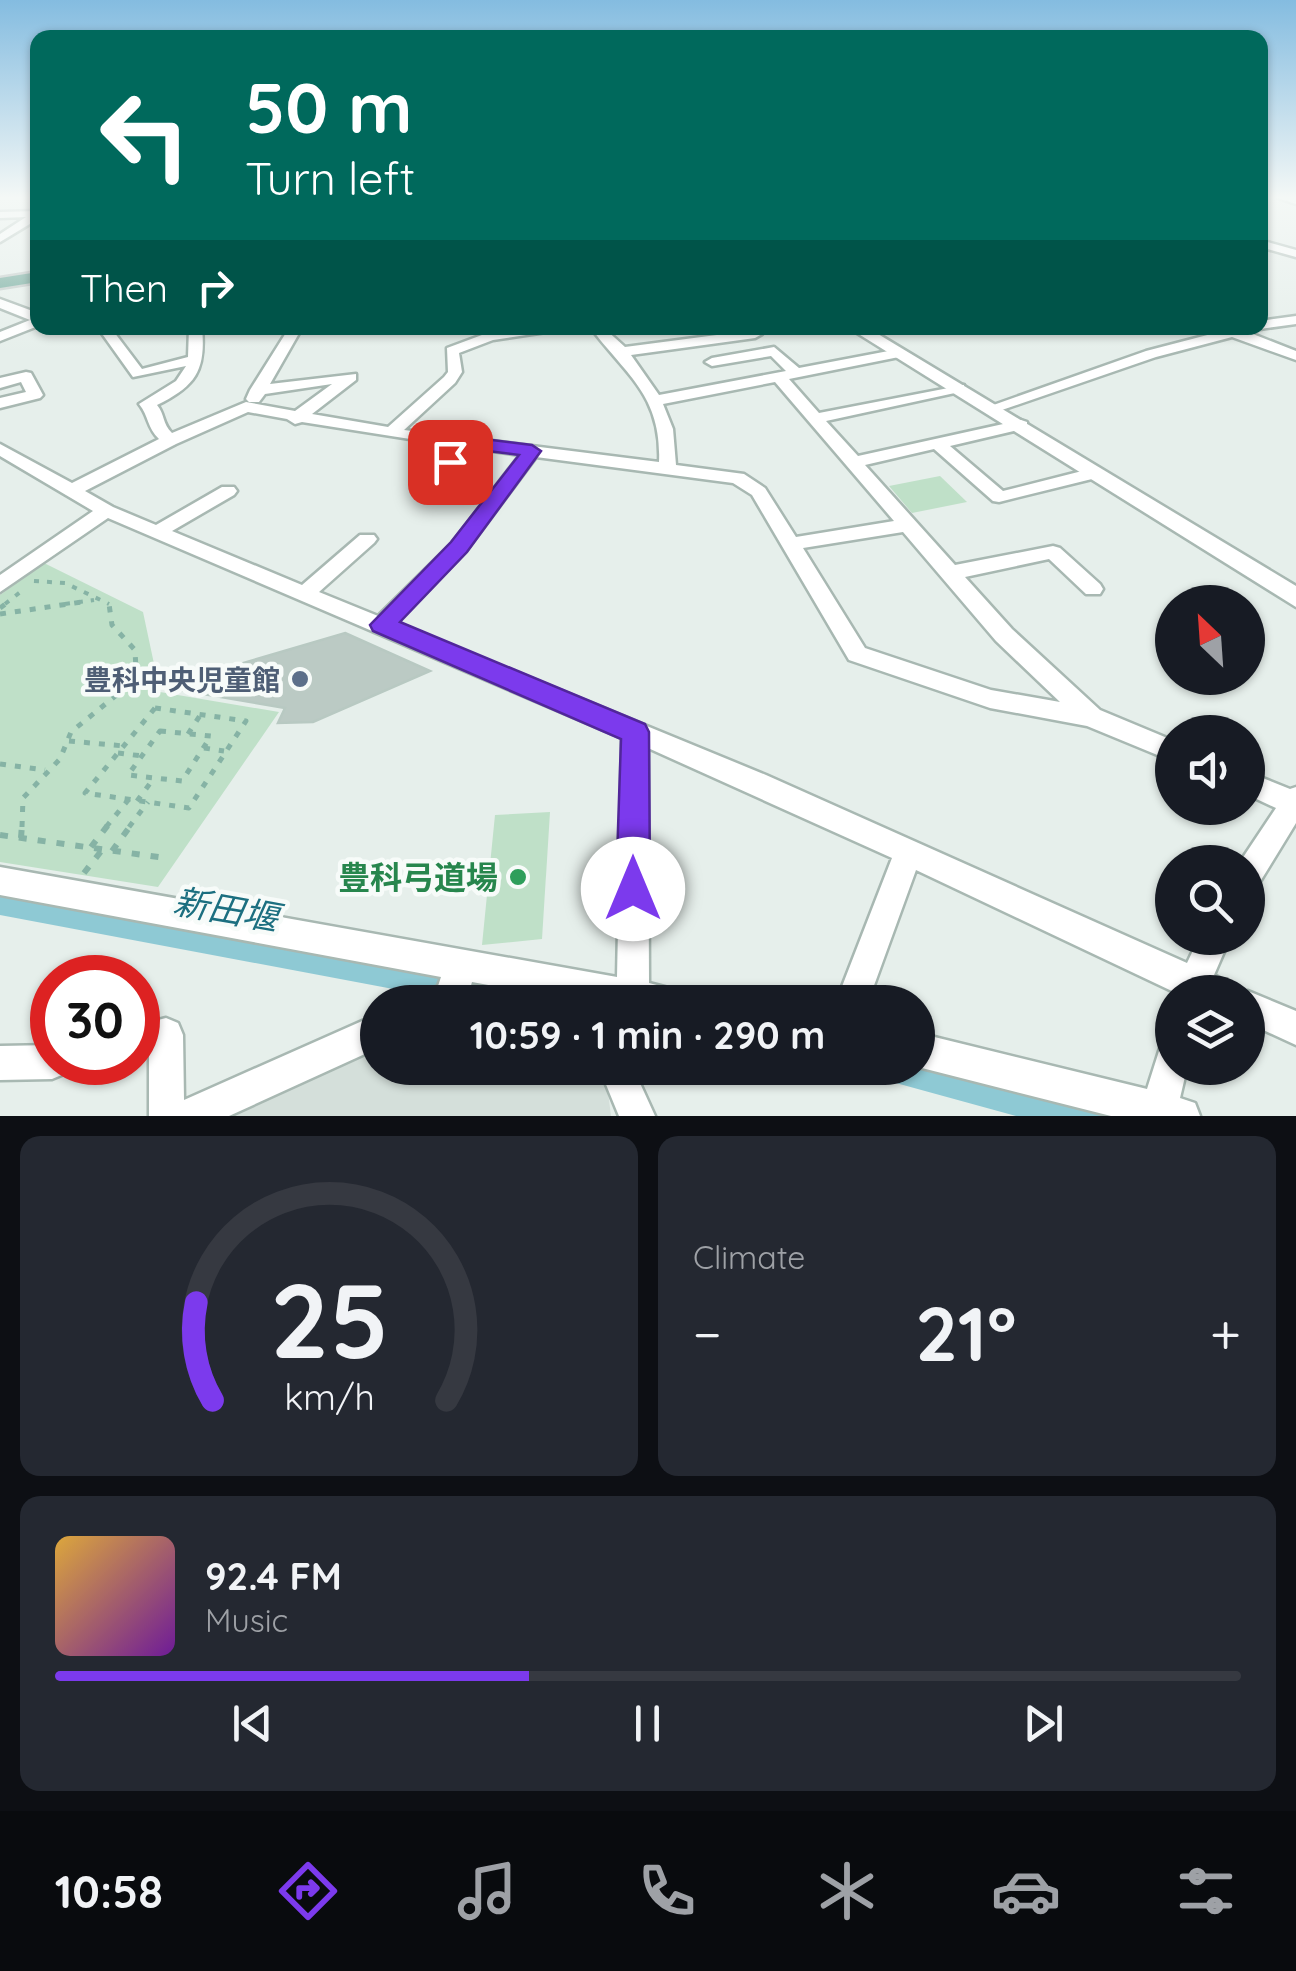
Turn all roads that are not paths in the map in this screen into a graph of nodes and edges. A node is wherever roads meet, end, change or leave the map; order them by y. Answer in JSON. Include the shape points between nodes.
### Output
{"nodes":[{"id":1,"x":30,"y":278,"type":"edge"},
{"id":2,"x":0,"y":283,"type":"edge"},
{"id":3,"x":0,"y":303,"type":"edge"},
{"id":4,"x":30,"y":316,"type":"edge"},
{"id":5,"x":1296,"y":320,"type":"edge"},
{"id":6,"x":30,"y":324,"type":"edge"},
{"id":7,"x":1268,"y":324,"type":"edge"},
{"id":8,"x":110,"y":335,"type":"edge"},
{"id":9,"x":196,"y":335,"type":"edge"},
{"id":10,"x":291,"y":335,"type":"edge"},
{"id":11,"x":497,"y":335,"type":"edge"},
{"id":12,"x":604,"y":335,"type":"edge"},
{"id":13,"x":748,"y":335,"type":"edge"},
{"id":14,"x":869,"y":335,"type":"edge"},
{"id":15,"x":1209,"y":335,"type":"edge"},
{"id":16,"x":1243,"y":335,"type":"edge"},
{"id":17,"x":0,"y":338,"type":"edge"},
{"id":18,"x":620,"y":352,"type":"junction"},
{"id":19,"x":899,"y":353,"type":"junction"},
{"id":20,"x":1296,"y":356,"type":"edge"},
{"id":21,"x":196,"y":359,"type":"junction"},
{"id":22,"x":712,"y":362,"type":"dead end"},
{"id":23,"x":787,"y":374,"type":"junction"},
{"id":24,"x":0,"y":384,"type":"edge"},
{"id":25,"x":959,"y":388,"type":"junction"},
{"id":26,"x":258,"y":390,"type":"junction"},
{"id":27,"x":654,"y":401,"type":"junction"},
{"id":28,"x":0,"y":403,"type":"edge"},
{"id":29,"x":246,"y":407,"type":"junction"},
{"id":30,"x":993,"y":408,"type":"junction"},
{"id":31,"x":818,"y":418,"type":"junction"},
{"id":32,"x":295,"y":419,"type":"junction"},
{"id":33,"x":1021,"y":425,"type":"junction"},
{"id":34,"x":390,"y":433,"type":"junction"},
{"id":35,"x":170,"y":440,"type":"junction"},
{"id":36,"x":476,"y":444,"type":"junction"},
{"id":37,"x":938,"y":444,"type":"junction"},
{"id":38,"x":0,"y":449,"type":"edge"},
{"id":39,"x":532,"y":451,"type":"junction"},
{"id":40,"x":854,"y":462,"type":"junction"},
{"id":41,"x":667,"y":469,"type":"junction"},
{"id":42,"x":1090,"y":474,"type":"dead end"},
{"id":43,"x":423,"y":481,"type":"dead end"},
{"id":44,"x":71,"y":491,"type":"junction"},
{"id":45,"x":228,"y":492,"type":"dead end"},
{"id":46,"x":106,"y":511,"type":"junction"},
{"id":47,"x":908,"y":526,"type":"junction"},
{"id":48,"x":157,"y":532,"type":"junction"},
{"id":49,"x":366,"y":539,"type":"dead end"},
{"id":50,"x":790,"y":544,"type":"junction"},
{"id":51,"x":950,"y":573,"type":"junction"},
{"id":52,"x":0,"y":585,"type":"edge"},
{"id":53,"x":1092,"y":589,"type":"dead end"},
{"id":54,"x":304,"y":594,"type":"junction"},
{"id":55,"x":1296,"y":598,"type":"edge"},
{"id":56,"x":382,"y":625,"type":"junction"},
{"id":57,"x":1091,"y":717,"type":"junction"},
{"id":58,"x":635,"y":732,"type":"junction"},
{"id":59,"x":1155,"y":744,"type":"edge"},
{"id":60,"x":1265,"y":795,"type":"edge"},
{"id":61,"x":1292,"y":813,"type":"edge"},
{"id":62,"x":1265,"y":851,"type":"edge"},
{"id":63,"x":908,"y":854,"type":"junction"},
{"id":64,"x":0,"y":881,"type":"edge"},
{"id":65,"x":460,"y":964,"type":"junction"},
{"id":66,"x":1169,"y":975,"type":"edge"},
{"id":67,"x":455,"y":985,"type":"edge"},
{"id":68,"x":570,"y":985,"type":"edge"},
{"id":69,"x":647,"y":985,"type":"edge"},
{"id":70,"x":858,"y":985,"type":"edge"},
{"id":71,"x":1265,"y":1014,"type":"edge"},
{"id":72,"x":1296,"y":1028,"type":"edge"},
{"id":73,"x":160,"y":1036,"type":"edge"},
{"id":74,"x":360,"y":1039,"type":"edge"},
{"id":75,"x":935,"y":1054,"type":"edge"},
{"id":76,"x":30,"y":1062,"type":"edge"},
{"id":77,"x":0,"y":1063,"type":"edge"},
{"id":78,"x":623,"y":1085,"type":"edge"},
{"id":79,"x":1169,"y":1085,"type":"edge"},
{"id":80,"x":1166,"y":1114,"type":"edge"},
{"id":81,"x":167,"y":1116,"type":"edge"},
{"id":82,"x":189,"y":1116,"type":"edge"},
{"id":83,"x":637,"y":1116,"type":"edge"}],
"edges":[{"from":1,"to":2,"type":"main road"},
{"from":3,"to":4,"type":"street"},
{"from":5,"to":7,"type":"street"},
{"from":6,"to":17,"type":"street"},
{"from":8,"to":21,"type":"street","via":[[138,374]]},
{"from":9,"to":21,"type":"street"},
{"from":10,"to":26,"type":"street"},
{"from":11,"to":34,"type":"street","via":[[452,351],[450,380]]},
{"from":12,"to":18,"type":"street"},
{"from":13,"to":18,"type":"street"},
{"from":14,"to":19,"type":"street"},
{"from":15,"to":30,"type":"street"},
{"from":16,"to":20,"type":"street"},
{"from":18,"to":27,"type":"street"},
{"from":19,"to":23,"type":"street"},
{"from":19,"to":25,"type":"street"},
{"from":21,"to":35,"type":"street","via":[[187,381],[147,404]]},
{"from":22,"to":23,"type":"street","via":[[774,351]]},
{"from":23,"to":27,"type":"street"},
{"from":23,"to":31,"type":"street"},
{"from":24,"to":28,"type":"street","via":[[26,376],[35,394]]},
{"from":25,"to":30,"type":"street"},
{"from":25,"to":31,"type":"street"},
{"from":26,"to":29,"type":"street"},
{"from":26,"to":32,"type":"street","via":[[351,376]]},
{"from":27,"to":41,"type":"street","via":[[670,444]]},
{"from":29,"to":32,"type":"street"},
{"from":29,"to":35,"type":"street"},
{"from":30,"to":33,"type":"street"},
{"from":31,"to":40,"type":"street"},
{"from":32,"to":34,"type":"street"},
{"from":33,"to":37,"type":"street"},
{"from":33,"to":55,"type":"street"},
{"from":34,"to":36,"type":"street"},
{"from":35,"to":44,"type":"street"},
{"from":36,"to":39,"type":"street"},
{"from":36,"to":43,"type":"street"},
{"from":37,"to":40,"type":"street"},
{"from":37,"to":42,"type":"street","via":[[999,497]]},
{"from":38,"to":44,"type":"street"},
{"from":39,"to":41,"type":"street"},
{"from":39,"to":56,"type":"street","via":[[459,547]]},
{"from":40,"to":47,"type":"street"},
{"from":41,"to":50,"type":"street","via":[[738,478],[758,492]]},
{"from":44,"to":46,"type":"street"},
{"from":45,"to":48,"type":"street"},
{"from":46,"to":48,"type":"street"},
{"from":46,"to":52,"type":"street"},
{"from":47,"to":50,"type":"street"},
{"from":47,"to":51,"type":"street"},
{"from":48,"to":54,"type":"street"},
{"from":49,"to":54,"type":"street"},
{"from":50,"to":57,"type":"street","via":[[857,654],[990,699]]},
{"from":51,"to":53,"type":"street","via":[[1052,552]]},
{"from":51,"to":57,"type":"street","via":[[1004,636]]},
{"from":54,"to":56,"type":"street"},
{"from":56,"to":58,"type":"street"},
{"from":57,"to":59,"type":"street"},
{"from":58,"to":63,"type":"street"},
{"from":58,"to":69,"type":"street"},
{"from":60,"to":61,"type":"street"},
{"from":61,"to":62,"type":"street"},
{"from":63,"to":66,"type":"street"},
{"from":63,"to":70,"type":"street"},
{"from":64,"to":65,"type":"street"},
{"from":65,"to":67,"type":"street"},
{"from":65,"to":68,"type":"street"},
{"from":71,"to":72,"type":"street"},
{"from":73,"to":81,"type":"street","via":[[166,1035]]},
{"from":74,"to":82,"type":"street"},
{"from":75,"to":80,"type":"street"},
{"from":76,"to":77,"type":"street"},
{"from":78,"to":83,"type":"street"},
{"from":79,"to":80,"type":"street"}]}
